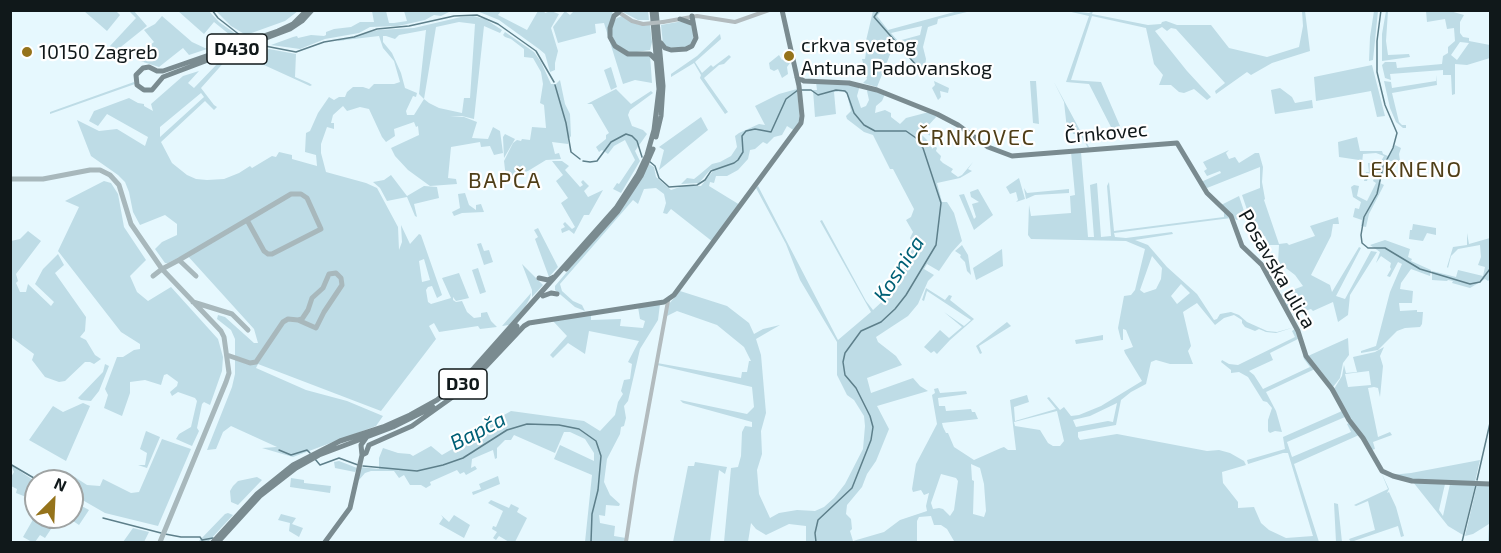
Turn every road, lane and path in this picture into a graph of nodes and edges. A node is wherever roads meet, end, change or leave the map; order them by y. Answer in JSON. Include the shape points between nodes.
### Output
{"nodes":[{"id":1,"x":307,"y":10,"type":"edge"},
{"id":2,"x":312,"y":10,"type":"edge"},
{"id":3,"x":654,"y":10,"type":"edge"},
{"id":4,"x":769,"y":10,"type":"edge"},
{"id":5,"x":782,"y":10,"type":"edge"},
{"id":6,"x":616,"y":12,"type":"edge"},
{"id":7,"x":680,"y":19,"type":"joint"},
{"id":8,"x":692,"y":19,"type":"junction"},
{"id":9,"x":657,"y":34,"type":"junction"},
{"id":10,"x":675,"y":50,"type":"junction"},
{"id":11,"x":644,"y":53,"type":"junction"},
{"id":12,"x":155,"y":70,"type":"junction"},
{"id":13,"x":660,"y":71,"type":"junction"},
{"id":14,"x":797,"y":76,"type":"junction"},
{"id":15,"x":159,"y":81,"type":"junction"},
{"id":16,"x":805,"y":81,"type":"junction"},
{"id":17,"x":800,"y":89,"type":"junction"},
{"id":18,"x":1176,"y":143,"type":"joint"},
{"id":19,"x":645,"y":163,"type":"junction"},
{"id":20,"x":555,"y":277,"type":"junction"},
{"id":21,"x":539,"y":278,"type":"dead end"},
{"id":22,"x":557,"y":294,"type":"dead end"},
{"id":23,"x":543,"y":296,"type":"junction"},
{"id":24,"x":668,"y":301,"type":"junction"},
{"id":25,"x":370,"y":436,"type":"junction"},
{"id":26,"x":348,"y":444,"type":"junction"},
{"id":27,"x":360,"y":448,"type":"junction"},
{"id":28,"x":318,"y":453,"type":"junction"},
{"id":29,"x":362,"y":455,"type":"junction"},
{"id":30,"x":310,"y":457,"type":"junction"},
{"id":31,"x":1491,"y":484,"type":"edge"},
{"id":32,"x":213,"y":543,"type":"edge"},
{"id":33,"x":218,"y":543,"type":"edge"},
{"id":34,"x":325,"y":543,"type":"edge"},
{"id":35,"x":626,"y":543,"type":"edge"}],
"edges":[{"from":1,"to":12,"type":"main road","number":"D430","via":[[282,30],[167,70]]},
{"from":2,"to":15,"type":"main road","number":"D430","via":[[290,29]]},
{"from":3,"to":9,"type":"main road","number":"D30"},
{"from":4,"to":8,"type":"street","via":[[732,22]]},
{"from":5,"to":14,"type":"main road"},
{"from":6,"to":7,"type":"street","bridge":true,"via":[[643,24]]},
{"from":6,"to":11,"type":"main road","via":[[610,37],[616,48],[628,54]]},
{"from":7,"to":8,"type":"main road"},
{"from":8,"to":10,"type":"main road","via":[[696,40],[686,49]]},
{"from":9,"to":10,"type":"main road","via":[[664,48]]},
{"from":9,"to":11,"type":"main road","via":[[652,48]]},
{"from":9,"to":13,"type":"main road","number":"D30"},
{"from":10,"to":13,"type":"main road","via":[[664,56]]},
{"from":11,"to":13,"type":"main road","via":[[654,57]]},
{"from":12,"to":15,"type":"main road"},
{"from":12,"to":15,"type":"main road","number":"D430","via":[[141,69],[136,81],[147,91]]},
{"from":13,"to":19,"type":"main road","number":"D30","via":[[661,116]]},
{"from":14,"to":16,"type":"main road"},
{"from":14,"to":17,"type":"main road"},
{"from":16,"to":17,"type":"main road"},
{"from":16,"to":18,"type":"main road","name":"Črnkovec","via":[[849,82],[877,90],[937,114],[988,147],[1012,156]]},
{"from":17,"to":24,"type":"main road","via":[[799,128]]},
{"from":18,"to":31,"type":"main road","name":"Posavska ulica","via":[[1207,194],[1231,216],[1240,242],[1262,265],[1295,325],[1306,356],[1378,465],[1387,474],[1412,481]]},
{"from":19,"to":20,"type":"main road","number":"D30","via":[[616,208]]},
{"from":19,"to":23,"type":"main road","number":"D30","via":[[635,187],[618,211]]},
{"from":20,"to":21,"type":"main road"},
{"from":20,"to":28,"type":"main road","number":"D30","via":[[474,368],[445,393],[402,419]]},
{"from":22,"to":23,"type":"main road"},
{"from":23,"to":25,"type":"main road","number":"D30","via":[[453,392],[421,414]]},
{"from":24,"to":29,"type":"main road","via":[[529,323],[460,392],[412,426],[370,444]]},
{"from":24,"to":35,"type":"street"},
{"from":25,"to":26,"type":"main road","number":"D30"},
{"from":25,"to":27,"type":"main road"},
{"from":26,"to":27,"type":"main road"},
{"from":26,"to":28,"type":"main road","number":"D30"},
{"from":27,"to":29,"type":"main road"},
{"from":28,"to":30,"type":"main road","number":"D30"},
{"from":29,"to":34,"type":"main road","via":[[351,506]]},
{"from":30,"to":32,"type":"main road","number":"D30","via":[[266,485]]},
{"from":30,"to":33,"type":"main road","number":"D30","via":[[269,488]]}]}
